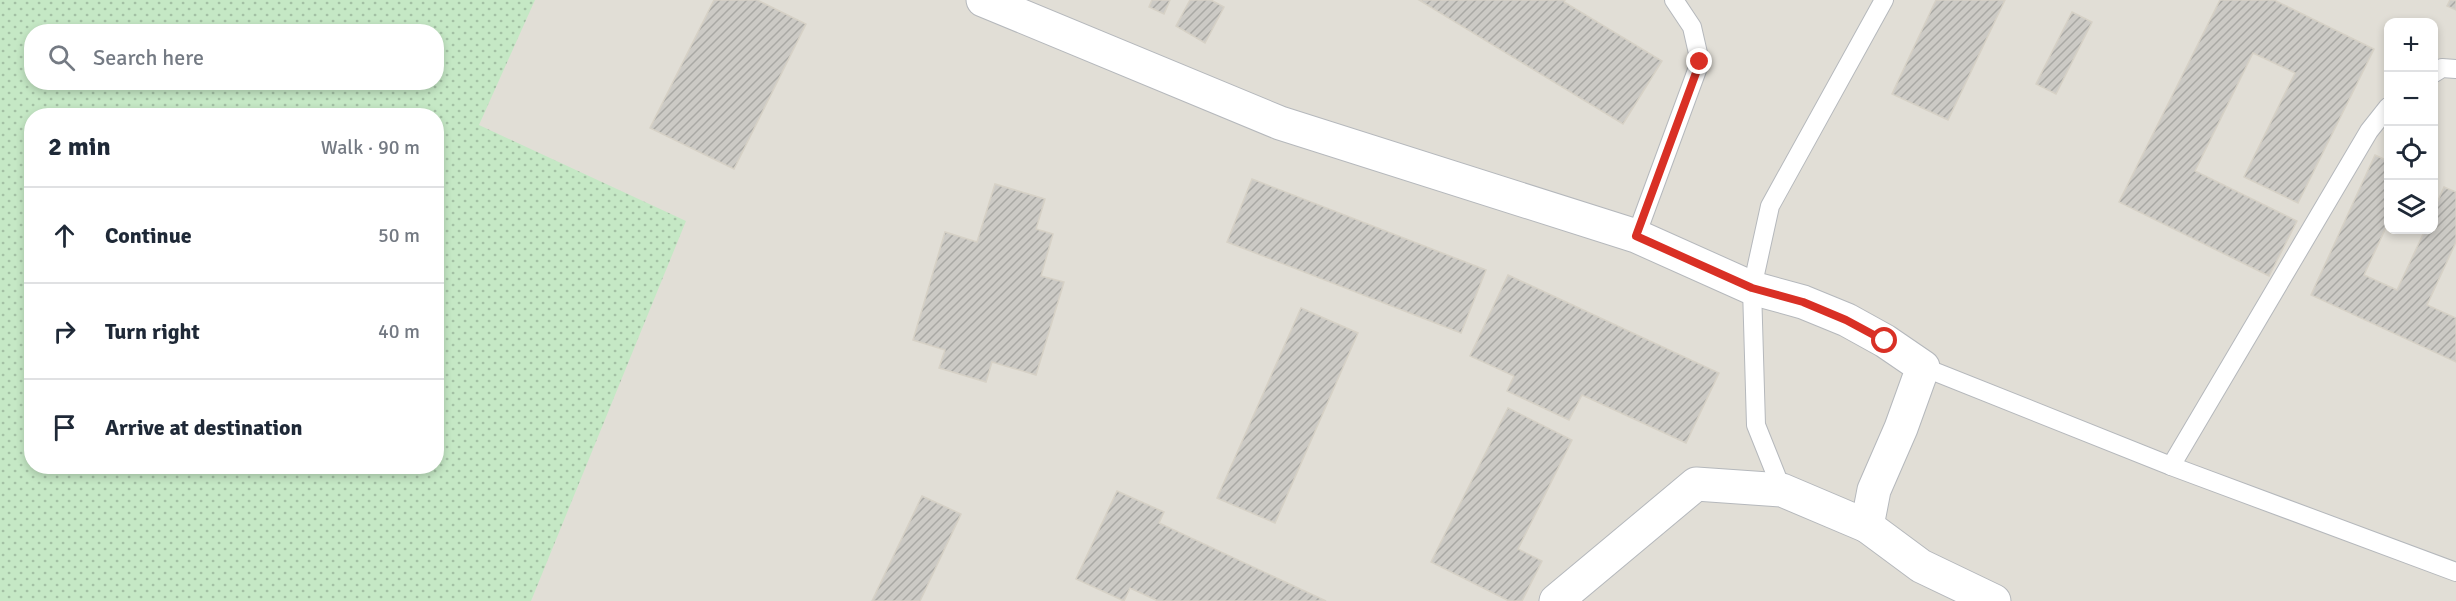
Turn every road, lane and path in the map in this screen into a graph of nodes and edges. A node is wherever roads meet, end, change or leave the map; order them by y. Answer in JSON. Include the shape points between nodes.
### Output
{"nodes":[{"id":1,"x":983,"y":0,"type":"edge"},
{"id":2,"x":1674,"y":0,"type":"edge"},
{"id":3,"x":1884,"y":0,"type":"edge"},
{"id":4,"x":2456,"y":69,"type":"edge"},
{"id":5,"x":2435,"y":72,"type":"edge"},
{"id":6,"x":2384,"y":112,"type":"edge"},
{"id":7,"x":1636,"y":236,"type":"junction"},
{"id":8,"x":1752,"y":288,"type":"junction"},
{"id":9,"x":1923,"y":367,"type":"junction"},
{"id":10,"x":2171,"y":466,"type":"junction"},
{"id":11,"x":1782,"y":490,"type":"junction"},
{"id":12,"x":1867,"y":526,"type":"junction"},
{"id":13,"x":2456,"y":572,"type":"edge"},
{"id":14,"x":1556,"y":601,"type":"edge"},
{"id":15,"x":1994,"y":601,"type":"edge"}],
"edges":[{"from":1,"to":7,"type":"street","via":[[1280,123]]},
{"from":2,"to":7,"type":"lane","via":[[1692,27],[1700,62]]},
{"from":3,"to":8,"type":"lane","via":[[1770,206]]},
{"from":4,"to":5,"type":"lane"},
{"from":6,"to":10,"type":"lane","via":[[2369,131]]},
{"from":7,"to":8,"type":"street"},
{"from":8,"to":9,"type":"street","via":[[1803,302],[1846,320]]},
{"from":8,"to":11,"type":"lane","via":[[1756,425]]},
{"from":9,"to":10,"type":"lane"},
{"from":9,"to":12,"type":"street","via":[[1874,490]]},
{"from":10,"to":13,"type":"lane"},
{"from":11,"to":12,"type":"street"},
{"from":11,"to":14,"type":"street","via":[[1696,484]]},
{"from":12,"to":15,"type":"street","via":[[1921,566]]}]}
